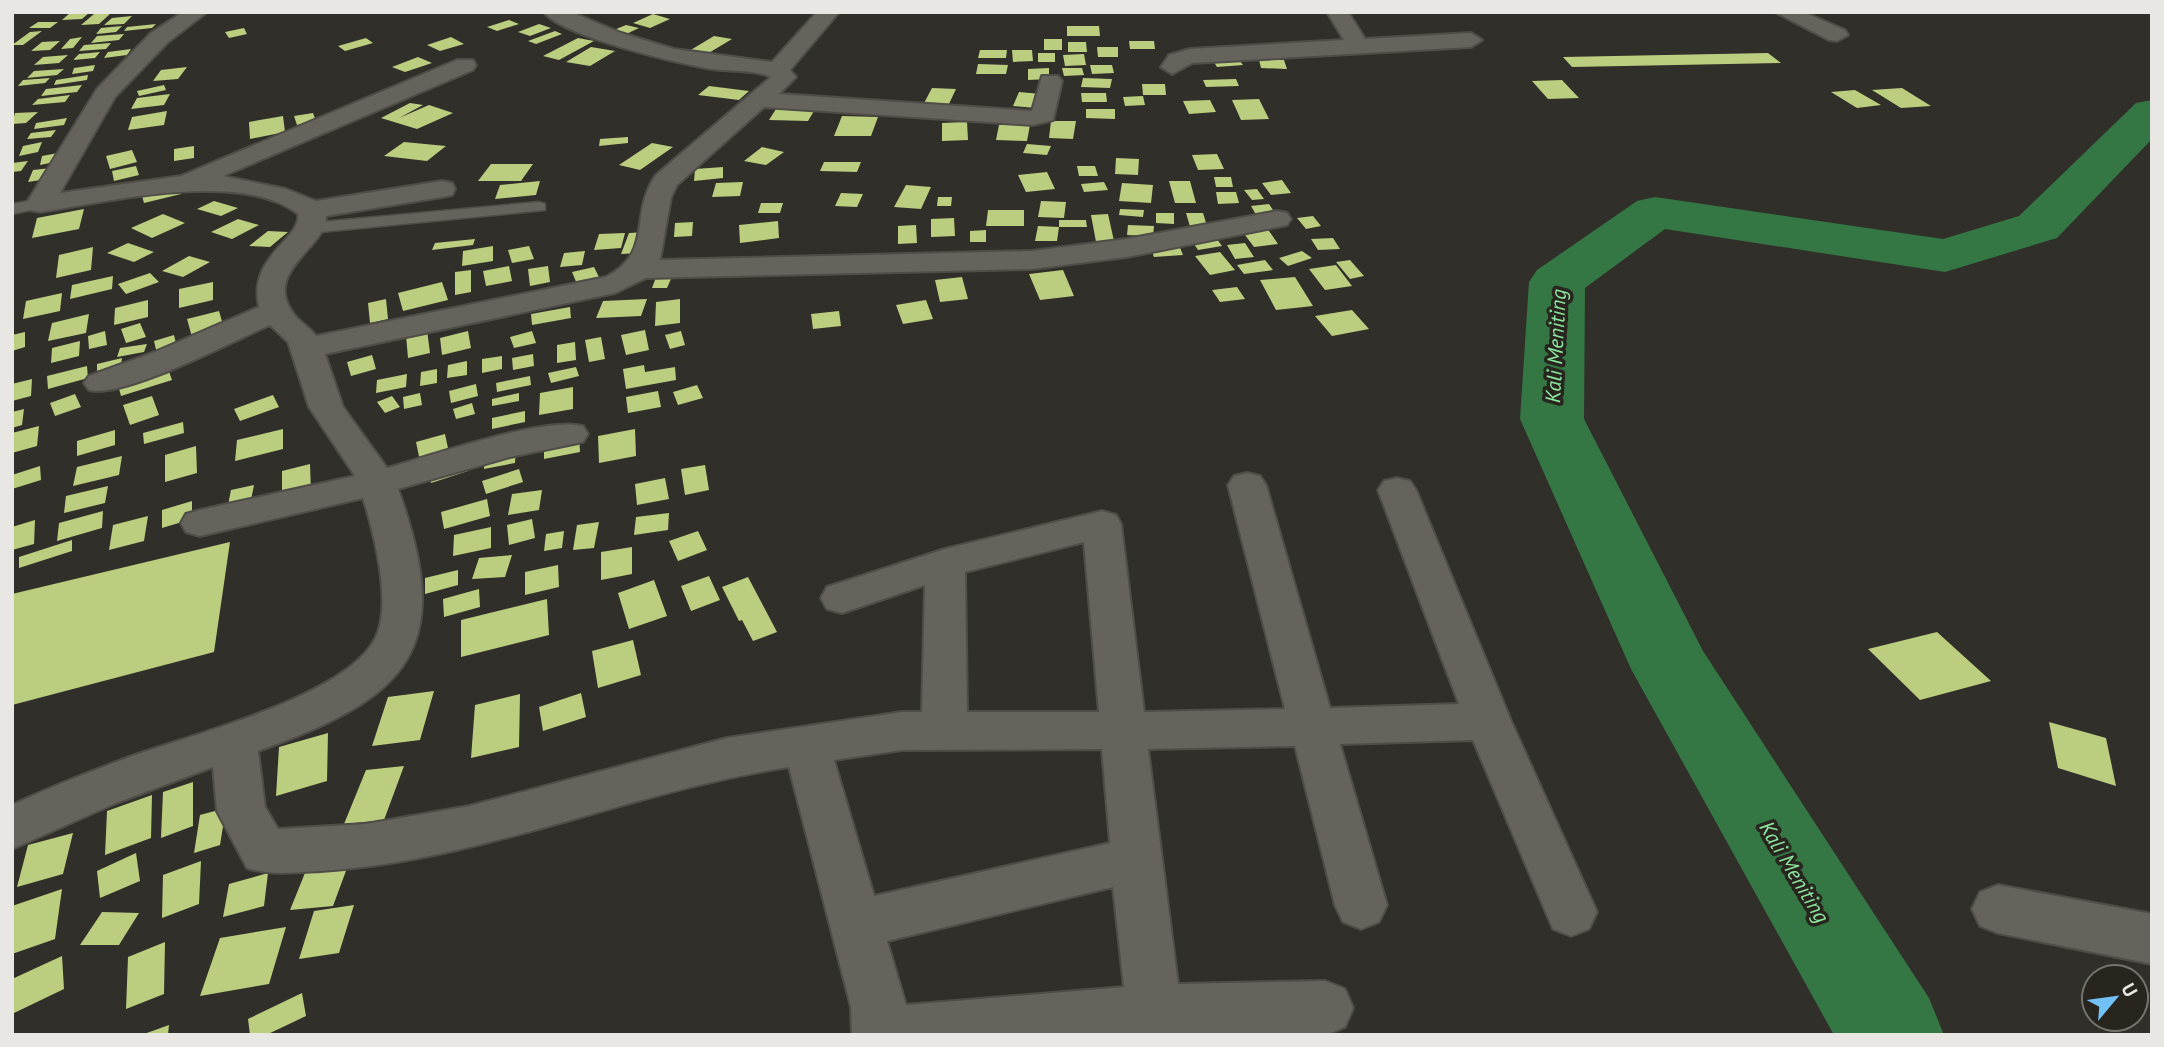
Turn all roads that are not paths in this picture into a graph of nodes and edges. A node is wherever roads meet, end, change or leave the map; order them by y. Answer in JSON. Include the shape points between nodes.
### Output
{"nodes":[{"id":1,"x":197,"y":12,"type":"edge"},
{"id":2,"x":554,"y":12,"type":"edge"},
{"id":3,"x":829,"y":12,"type":"edge"},
{"id":4,"x":1337,"y":12,"type":"edge"},
{"id":5,"x":1785,"y":12,"type":"edge"},
{"id":6,"x":1837,"y":35,"type":"dead end"},
{"id":7,"x":1471,"y":40,"type":"dead end"},
{"id":8,"x":1358,"y":46,"type":"junction"},
{"id":9,"x":465,"y":65,"type":"dead end"},
{"id":10,"x":1172,"y":67,"type":"dead end"},
{"id":11,"x":777,"y":71,"type":"junction"},
{"id":12,"x":1050,"y":81,"type":"dead end"},
{"id":13,"x":759,"y":100,"type":"junction"},
{"id":14,"x":186,"y":182,"type":"junction"},
{"id":15,"x":442,"y":189,"type":"dead end"},
{"id":16,"x":26,"y":207,"type":"edge"},
{"id":17,"x":540,"y":207,"type":"dead end"},
{"id":18,"x":310,"y":219,"type":"junction"},
{"id":19,"x":1277,"y":219,"type":"dead end"},
{"id":20,"x":643,"y":269,"type":"junction"},
{"id":21,"x":276,"y":310,"type":"junction"},
{"id":22,"x":306,"y":348,"type":"junction"},
{"id":23,"x":101,"y":383,"type":"dead end"},
{"id":24,"x":570,"y":434,"type":"dead end"},
{"id":25,"x":376,"y":482,"type":"junction"},
{"id":26,"x":1247,"y":485,"type":"dead end"},
{"id":27,"x":1397,"y":490,"type":"dead end"},
{"id":28,"x":200,"y":523,"type":"dead end"},
{"id":29,"x":945,"y":563,"type":"junction"},
{"id":30,"x":842,"y":598,"type":"dead end"},
{"id":31,"x":1488,"y":721,"type":"junction"},
{"id":32,"x":1311,"y":726,"type":"junction"},
{"id":33,"x":944,"y":730,"type":"junction"},
{"id":34,"x":1124,"y":730,"type":"junction"},
{"id":35,"x":233,"y":739,"type":"junction"},
{"id":36,"x":806,"y":745,"type":"junction"},
{"id":37,"x":12,"y":828,"type":"edge"},
{"id":38,"x":1136,"y":859,"type":"junction"},
{"id":39,"x":1361,"y":905,"type":"dead end"},
{"id":40,"x":1998,"y":909,"type":"dead end"},
{"id":41,"x":1572,"y":912,"type":"dead end"},
{"id":42,"x":856,"y":924,"type":"junction"},
{"id":43,"x":2152,"y":939,"type":"edge"},
{"id":44,"x":1325,"y":1008,"type":"dead end"},
{"id":45,"x":1155,"y":1012,"type":"junction"},
{"id":46,"x":881,"y":1035,"type":"edge"}],
"edges":[{"from":1,"to":16,"type":"street","via":[[159,38],[105,94]]},
{"from":2,"to":11,"type":"street","via":[[599,34],[656,52]]},
{"from":3,"to":11,"type":"street"},
{"from":4,"to":8,"type":"street"},
{"from":5,"to":6,"type":"street"},
{"from":7,"to":8,"type":"street"},
{"from":8,"to":10,"type":"street","via":[[1190,56]]},
{"from":9,"to":14,"type":"street"},
{"from":11,"to":13,"type":"street","via":[[785,76],[783,80]]},
{"from":12,"to":13,"type":"street","via":[[1044,115],[1033,118]]},
{"from":13,"to":20,"type":"street","via":[[665,181],[656,196],[649,257]]},
{"from":14,"to":16,"type":"street"},
{"from":14,"to":18,"type":"street","via":[[224,183],[299,201]]},
{"from":15,"to":18,"type":"street"},
{"from":17,"to":18,"type":"lane"},
{"from":18,"to":21,"type":"street","via":[[273,273],[270,286]]},
{"from":19,"to":20,"type":"street","via":[[1127,248],[1032,260]]},
{"from":20,"to":22,"type":"street","via":[[615,284]]},
{"from":21,"to":22,"type":"street"},
{"from":21,"to":23,"type":"street"},
{"from":22,"to":25,"type":"street","via":[[327,410],[355,444]]},
{"from":24,"to":25,"type":"street","via":[[506,446]]},
{"from":25,"to":28,"type":"street"},
{"from":25,"to":35,"type":"street","via":[[399,562],[402,624],[392,651],[337,696]]},
{"from":26,"to":32,"type":"street"},
{"from":27,"to":31,"type":"street"},
{"from":29,"to":30,"type":"street"},
{"from":29,"to":33,"type":"street"},
{"from":29,"to":34,"type":"street","via":[[1102,524]]},
{"from":31,"to":32,"type":"street"},
{"from":31,"to":41,"type":"street"},
{"from":32,"to":34,"type":"street"},
{"from":32,"to":39,"type":"street"},
{"from":33,"to":34,"type":"street"},
{"from":33,"to":36,"type":"street","via":[[902,731]]},
{"from":34,"to":38,"type":"street"},
{"from":35,"to":36,"type":"street","via":[[241,811],[265,852],[366,846],[469,827],[727,757]]},
{"from":35,"to":37,"type":"street"},
{"from":36,"to":42,"type":"street"},
{"from":38,"to":42,"type":"street"},
{"from":38,"to":45,"type":"street"},
{"from":40,"to":43,"type":"street"},
{"from":42,"to":46,"type":"street","via":[[879,1007]]},
{"from":44,"to":45,"type":"street"},
{"from":45,"to":46,"type":"street"}]}
